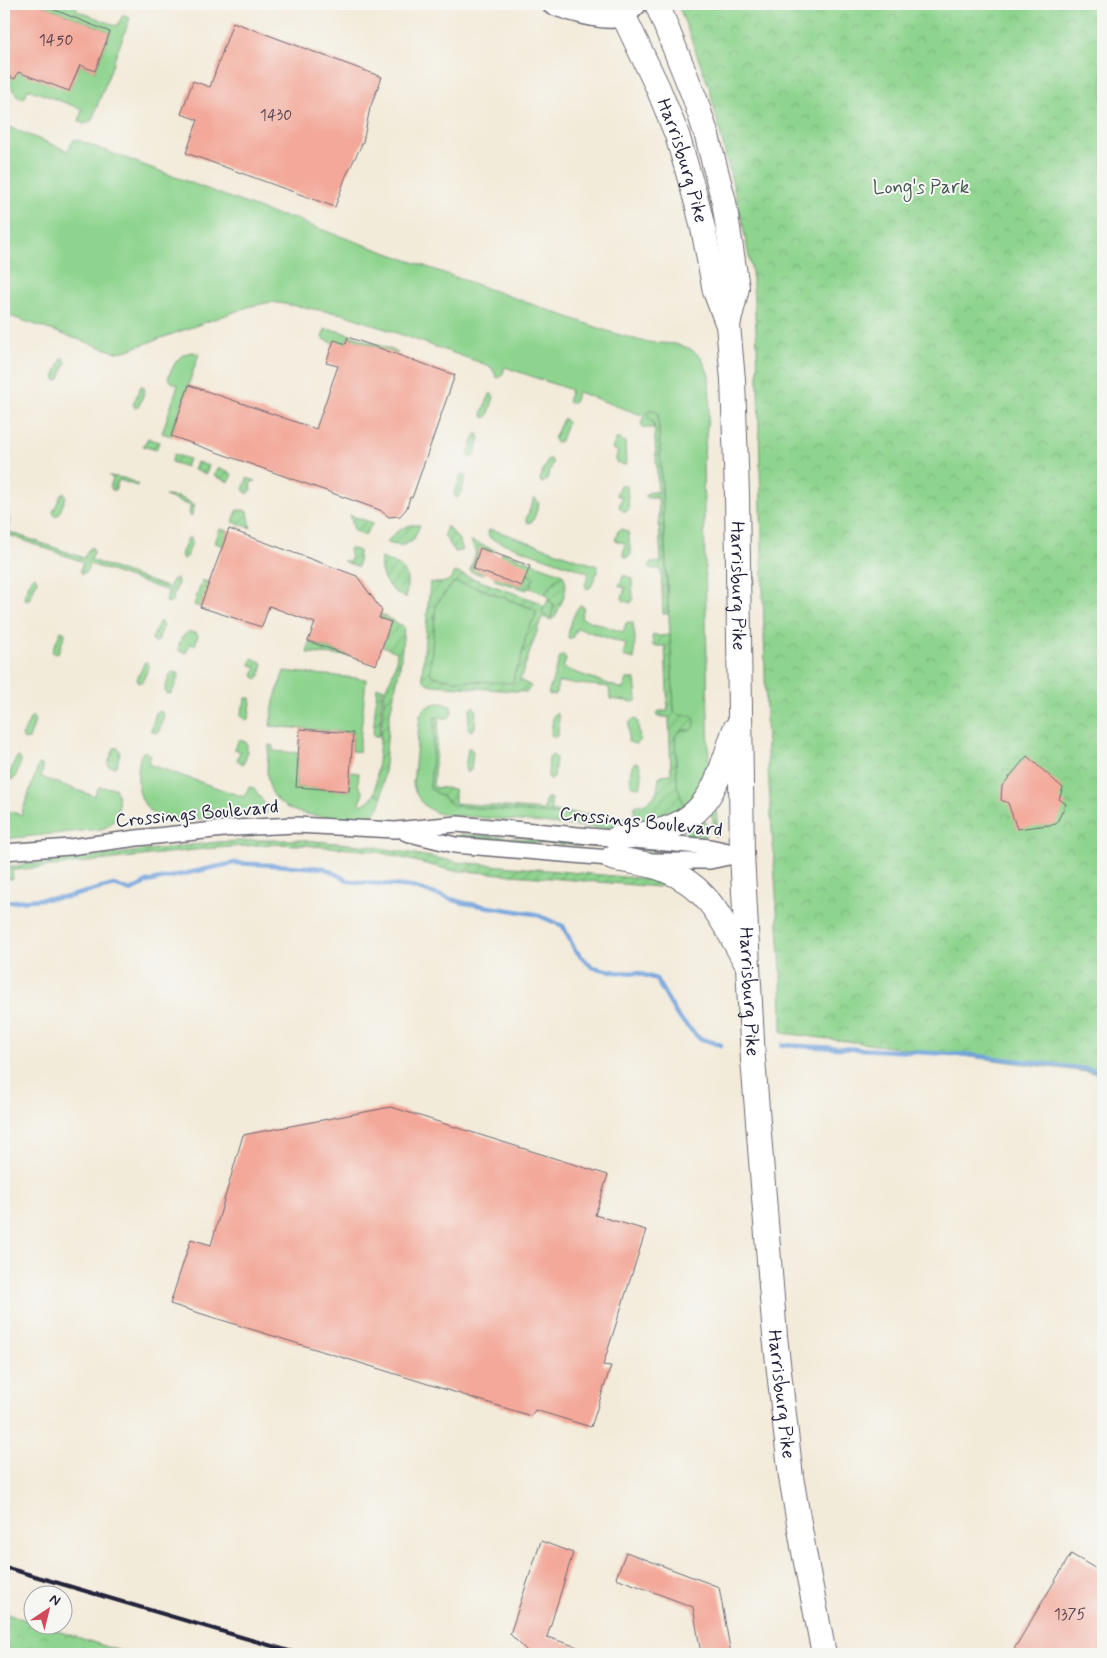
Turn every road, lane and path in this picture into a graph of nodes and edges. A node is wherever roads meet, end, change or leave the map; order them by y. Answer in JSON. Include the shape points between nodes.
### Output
{"nodes":[{"id":1,"x":553,"y":4,"type":"edge"},
{"id":2,"x":657,"y":4,"type":"edge"},
{"id":3,"x":626,"y":8,"type":"edge"},
{"id":4,"x":728,"y":325,"type":"junction"},
{"id":5,"x":740,"y":715,"type":"junction"},
{"id":6,"x":395,"y":830,"type":"junction"},
{"id":7,"x":614,"y":848,"type":"junction"},
{"id":8,"x":4,"y":852,"type":"edge"},
{"id":9,"x":742,"y":854,"type":"junction"},
{"id":10,"x":747,"y":965,"type":"junction"},
{"id":11,"x":824,"y":1654,"type":"edge"}],
"edges":[{"from":1,"to":3,"type":"street","via":[[608,17]]},
{"from":2,"to":4,"type":"main road","name":"Harrisburg Pike","via":[[695,99],[724,202],[737,288]]},
{"from":3,"to":4,"type":"main road","name":"Harrisburg Pike","via":[[677,135],[699,210],[715,291]]},
{"from":4,"to":5,"type":"main road","name":"Harrisburg Pike","via":[[737,484]]},
{"from":5,"to":7,"type":"main road","via":[[717,778],[700,809],[678,825]]},
{"from":5,"to":9,"type":"main road","name":"Harrisburg Pike"},
{"from":6,"to":7,"type":"street","name":"Crossings Boulevard","via":[[455,845]]},
{"from":6,"to":7,"type":"street","name":"Crossings Boulevard","via":[[457,824]]},
{"from":6,"to":8,"type":"street","name":"Crossings Boulevard","via":[[296,825],[234,828]]},
{"from":7,"to":9,"type":"street","name":"Crossings Boulevard","via":[[710,846]]},
{"from":7,"to":9,"type":"street","name":"Crossings Boulevard","via":[[669,862],[710,861]]},
{"from":7,"to":10,"type":"main road","via":[[684,878],[701,892],[720,916]]},
{"from":9,"to":10,"type":"main road","name":"Harrisburg Pike"},
{"from":10,"to":11,"type":"main road","name":"Harrisburg Pike","via":[[780,1380],[805,1561]]}]}
